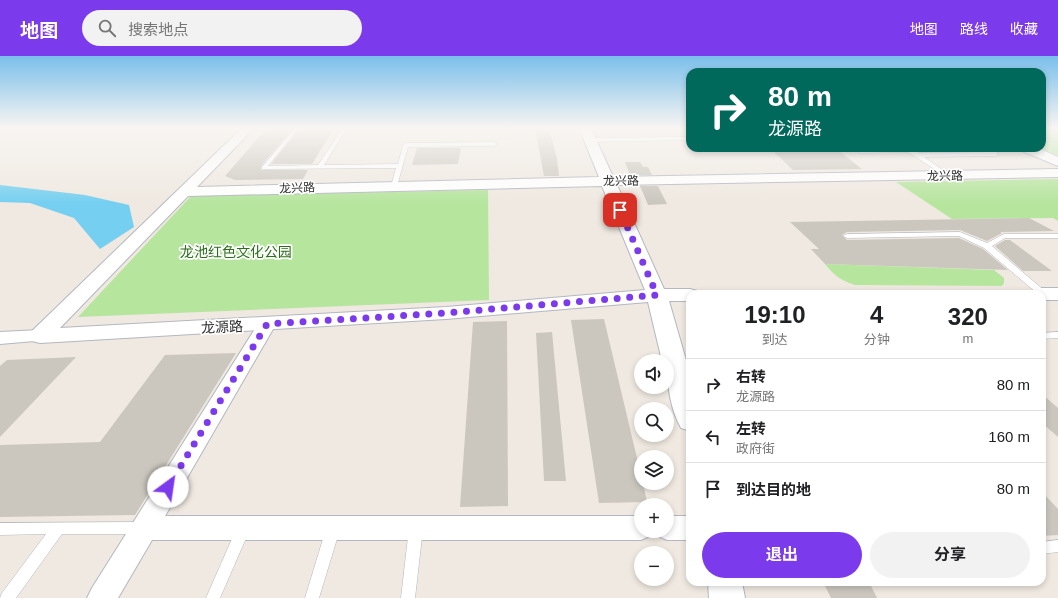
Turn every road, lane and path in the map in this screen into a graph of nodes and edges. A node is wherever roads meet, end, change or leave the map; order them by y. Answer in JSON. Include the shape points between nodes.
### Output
{"nodes":[{"id":1,"x":223,"y":153,"type":"edge"},
{"id":2,"x":276,"y":153,"type":"edge"},
{"id":3,"x":328,"y":153,"type":"edge"},
{"id":4,"x":404,"y":153,"type":"edge"},
{"id":5,"x":596,"y":153,"type":"edge"},
{"id":6,"x":915,"y":153,"type":"edge"},
{"id":7,"x":995,"y":153,"type":"edge"},
{"id":8,"x":1039,"y":153,"type":"edge"},
{"id":9,"x":918,"y":155,"type":"junction"},
{"id":10,"x":1058,"y":162,"type":"edge"},
{"id":11,"x":400,"y":166,"type":"junction"},
{"id":12,"x":320,"y":167,"type":"junction"},
{"id":13,"x":1058,"y":173,"type":"edge"},
{"id":14,"x":948,"y":176,"type":"junction"},
{"id":15,"x":608,"y":181,"type":"junction"},
{"id":16,"x":394,"y":186,"type":"junction"},
{"id":17,"x":184,"y":192,"type":"junction"},
{"id":18,"x":847,"y":236,"type":"dead end"},
{"id":19,"x":1058,"y":236,"type":"edge"},
{"id":20,"x":987,"y":246,"type":"junction"},
{"id":21,"x":1043,"y":290,"type":"edge"},
{"id":22,"x":657,"y":295,"type":"junction"},
{"id":23,"x":686,"y":295,"type":"edge"},
{"id":24,"x":267,"y":324,"type":"junction"},
{"id":25,"x":1058,"y":335,"type":"edge"},
{"id":26,"x":40,"y":336,"type":"junction"},
{"id":27,"x":1046,"y":336,"type":"edge"},
{"id":28,"x":0,"y":338,"type":"edge"},
{"id":29,"x":686,"y":406,"type":"edge"},
{"id":30,"x":58,"y":528,"type":"junction"},
{"id":31,"x":144,"y":528,"type":"junction"},
{"id":32,"x":244,"y":528,"type":"junction"},
{"id":33,"x":333,"y":528,"type":"junction"},
{"id":34,"x":416,"y":528,"type":"junction"},
{"id":35,"x":634,"y":528,"type":"edge"},
{"id":36,"x":674,"y":528,"type":"edge"},
{"id":37,"x":686,"y":528,"type":"edge"},
{"id":38,"x":0,"y":529,"type":"edge"},
{"id":39,"x":1058,"y":546,"type":"edge"},
{"id":40,"x":1046,"y":548,"type":"edge"},
{"id":41,"x":726,"y":586,"type":"edge"},
{"id":42,"x":7,"y":598,"type":"edge"},
{"id":43,"x":102,"y":598,"type":"edge"},
{"id":44,"x":213,"y":598,"type":"edge"},
{"id":45,"x":312,"y":598,"type":"edge"},
{"id":46,"x":408,"y":598,"type":"edge"},
{"id":47,"x":727,"y":598,"type":"edge"}],
"edges":[{"from":1,"to":17,"type":"street"},
{"from":2,"to":12,"type":"lane","via":[[264,168]]},
{"from":3,"to":12,"type":"lane"},
{"from":4,"to":11,"type":"lane"},
{"from":5,"to":15,"type":"street"},
{"from":6,"to":9,"type":"lane"},
{"from":7,"to":9,"type":"lane"},
{"from":8,"to":10,"type":"street"},
{"from":9,"to":14,"type":"lane"},
{"from":11,"to":12,"type":"lane"},
{"from":11,"to":16,"type":"lane"},
{"from":13,"to":14,"type":"street","name":"龙兴路"},
{"from":14,"to":15,"type":"street","name":"龙兴路"},
{"from":15,"to":16,"type":"street","name":"龙兴路"},
{"from":15,"to":22,"type":"street"},
{"from":16,"to":17,"type":"street","name":"龙兴路"},
{"from":17,"to":26,"type":"street"},
{"from":18,"to":20,"type":"lane","via":[[960,234]]},
{"from":19,"to":20,"type":"lane","via":[[1004,236]]},
{"from":20,"to":21,"type":"lane"},
{"from":22,"to":23,"type":"street","name":"龙源路"},
{"from":22,"to":24,"type":"street","name":"龙源路","via":[[446,313]]},
{"from":22,"to":29,"type":"street"},
{"from":24,"to":26,"type":"street","name":"龙源路"},
{"from":24,"to":31,"type":"street"},
{"from":25,"to":27,"type":"lane"},
{"from":26,"to":28,"type":"street"},
{"from":30,"to":31,"type":"lane"},
{"from":30,"to":38,"type":"lane"},
{"from":30,"to":42,"type":"lane"},
{"from":31,"to":32,"type":"street"},
{"from":31,"to":43,"type":"street"},
{"from":32,"to":33,"type":"street"},
{"from":32,"to":44,"type":"lane"},
{"from":33,"to":34,"type":"street"},
{"from":33,"to":45,"type":"lane"},
{"from":34,"to":35,"type":"street"},
{"from":34,"to":46,"type":"lane"},
{"from":36,"to":37,"type":"street"},
{"from":39,"to":40,"type":"lane"},
{"from":41,"to":47,"type":"street"}]}
